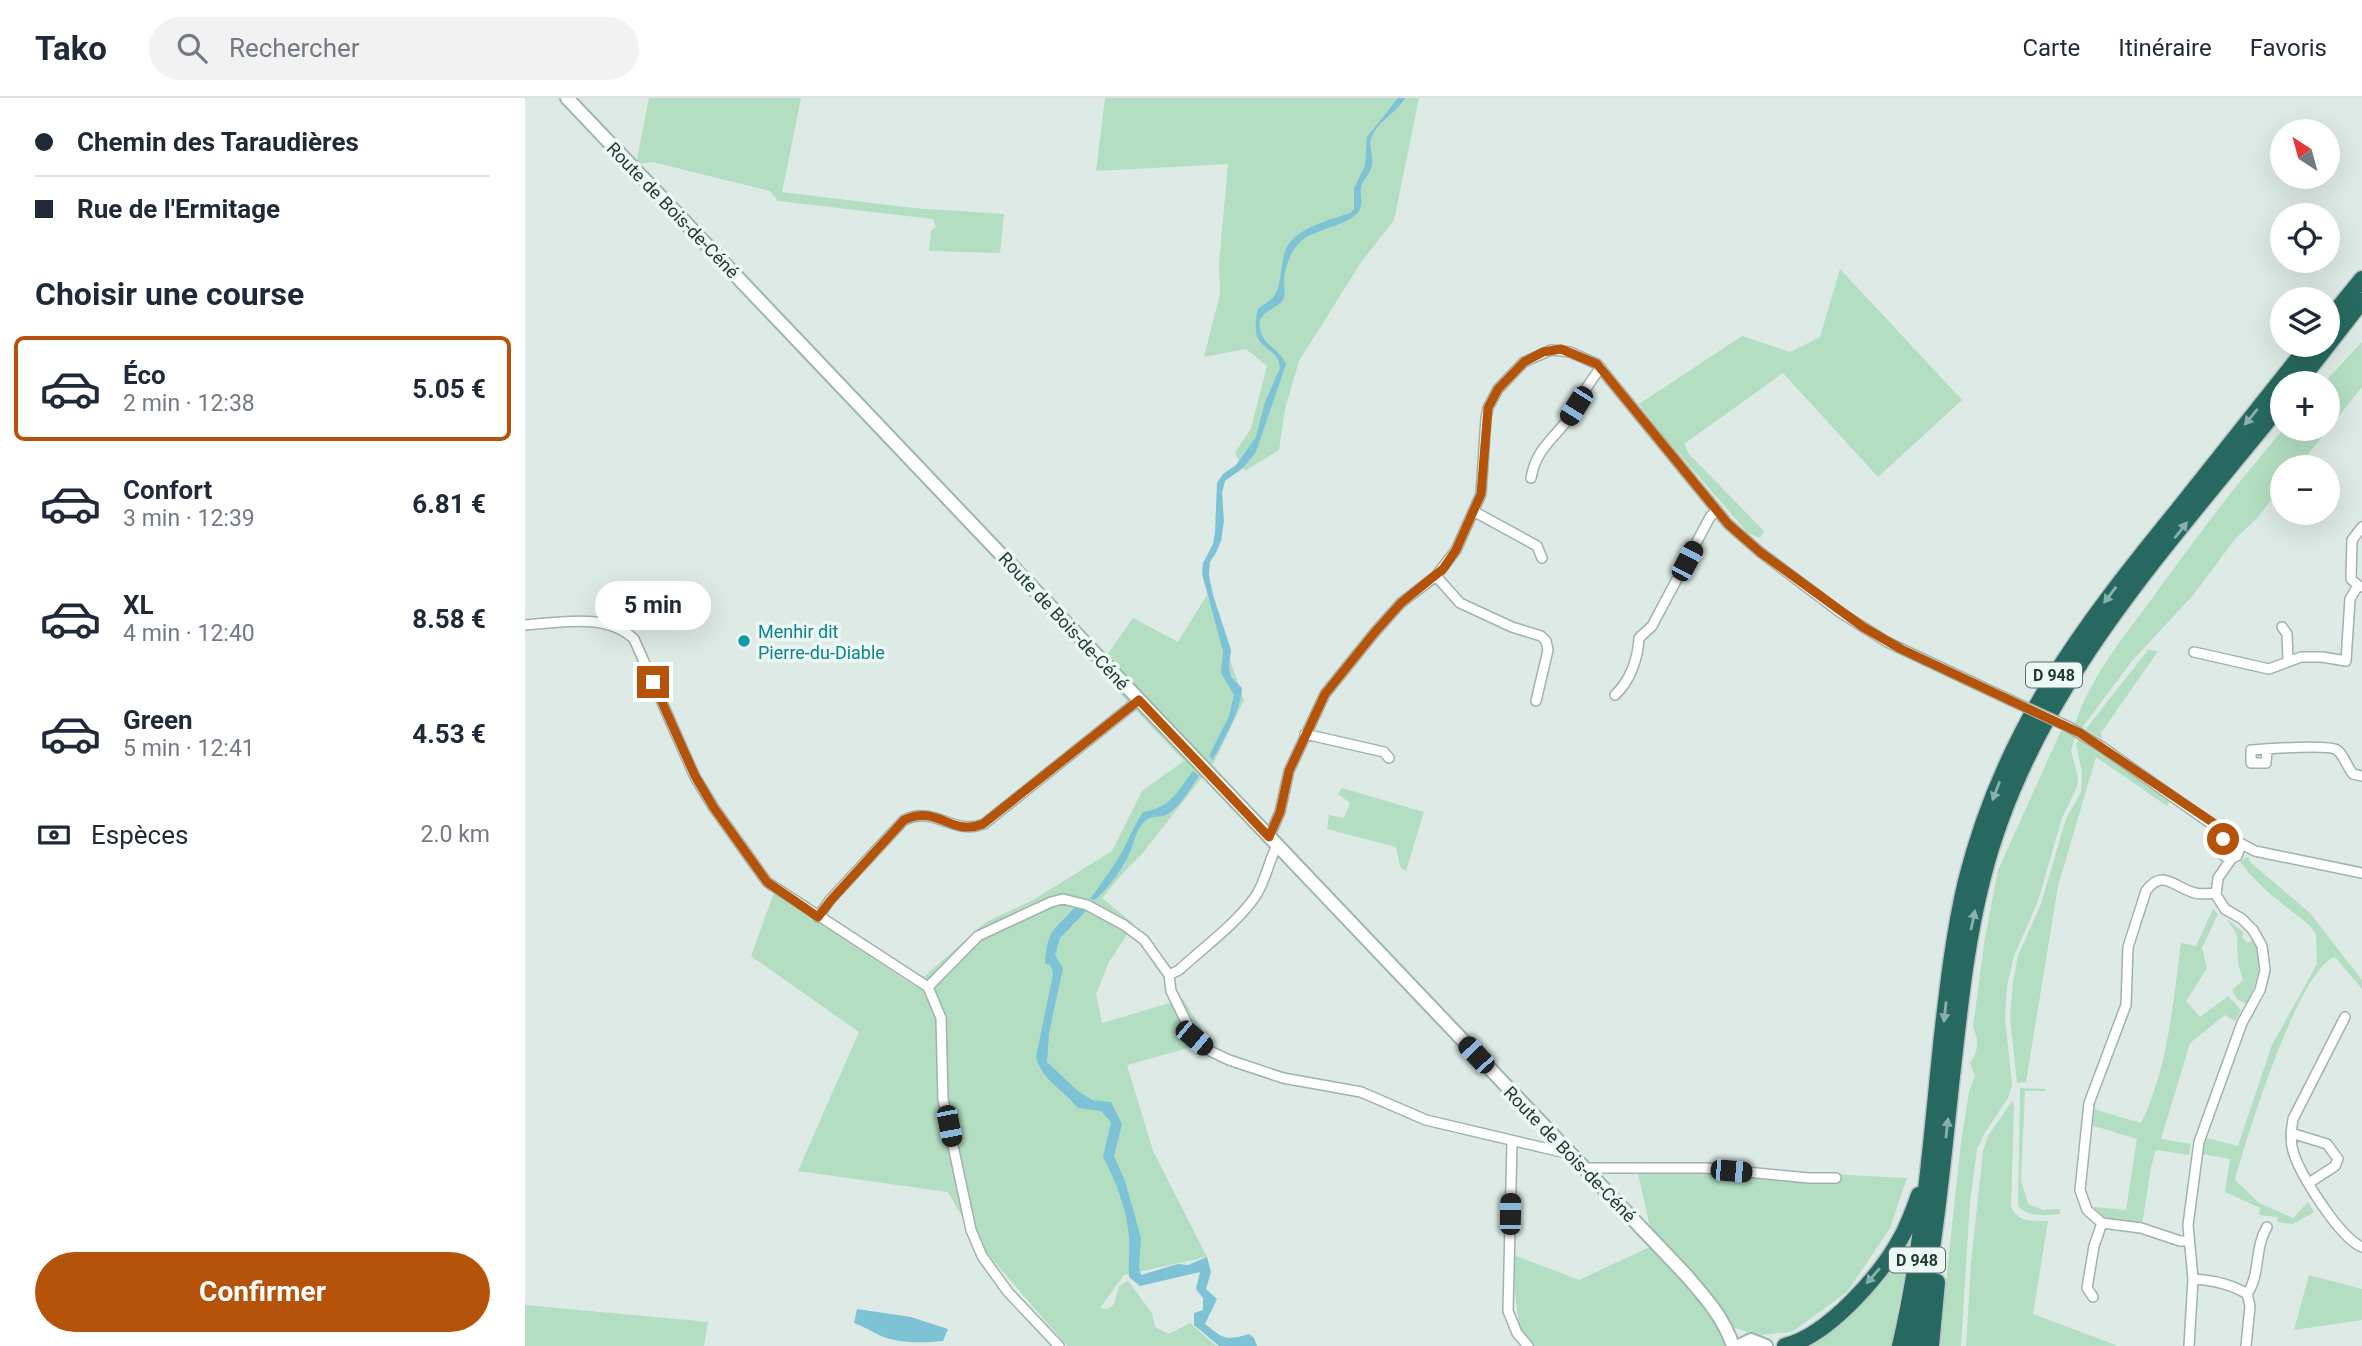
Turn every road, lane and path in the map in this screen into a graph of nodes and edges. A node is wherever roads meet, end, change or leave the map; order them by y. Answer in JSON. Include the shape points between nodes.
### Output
{"nodes":[{"id":1,"x":567,"y":98,"type":"edge"},
{"id":2,"x":2362,"y":279,"type":"edge"},
{"id":3,"x":2362,"y":301,"type":"edge"},
{"id":4,"x":2340,"y":306,"type":"edge"},
{"id":5,"x":2299,"y":357,"type":"edge"},
{"id":6,"x":1601,"y":368,"type":"junction"},
{"id":7,"x":2307,"y":371,"type":"edge"},
{"id":8,"x":2270,"y":418,"type":"edge"},
{"id":9,"x":1531,"y":478,"type":"dead end"},
{"id":10,"x":1717,"y":510,"type":"junction"},
{"id":11,"x":1475,"y":512,"type":"junction"},
{"id":12,"x":2362,"y":527,"type":"edge"},
{"id":13,"x":1542,"y":558,"type":"dead end"},
{"id":14,"x":1436,"y":576,"type":"junction"},
{"id":15,"x":2360,"y":587,"type":"edge"},
{"id":16,"x":525,"y":625,"type":"edge"},
{"id":17,"x":2281,"y":627,"type":"dead end"},
{"id":18,"x":2194,"y":652,"type":"dead end"},
{"id":19,"x":2288,"y":661,"type":"junction"},
{"id":20,"x":1615,"y":695,"type":"dead end"},
{"id":21,"x":1139,"y":700,"type":"junction"},
{"id":22,"x":1536,"y":701,"type":"dead end"},
{"id":23,"x":1305,"y":734,"type":"junction"},
{"id":24,"x":2267,"y":749,"type":"dead end"},
{"id":25,"x":1389,"y":758,"type":"dead end"},
{"id":26,"x":2362,"y":776,"type":"edge"},
{"id":27,"x":2230,"y":840,"type":"junction"},
{"id":28,"x":1273,"y":841,"type":"junction"},
{"id":29,"x":2255,"y":851,"type":"junction"},
{"id":30,"x":2221,"y":855,"type":"junction"},
{"id":31,"x":2236,"y":855,"type":"junction"},
{"id":32,"x":2221,"y":871,"type":"junction"},
{"id":33,"x":2362,"y":873,"type":"edge"},
{"id":34,"x":2216,"y":893,"type":"junction"},
{"id":35,"x":818,"y":917,"type":"junction"},
{"id":36,"x":1169,"y":975,"type":"junction"},
{"id":37,"x":928,"y":987,"type":"junction"},
{"id":38,"x":2345,"y":1017,"type":"dead end"},
{"id":39,"x":2291,"y":1133,"type":"junction"},
{"id":40,"x":1512,"y":1142,"type":"junction"},
{"id":41,"x":1570,"y":1154,"type":"junction"},
{"id":42,"x":1583,"y":1168,"type":"junction"},
{"id":43,"x":1928,"y":1174,"type":"junction"},
{"id":44,"x":1836,"y":1178,"type":"dead end"},
{"id":45,"x":2309,"y":1183,"type":"junction"},
{"id":46,"x":1939,"y":1196,"type":"junction"},
{"id":47,"x":2102,"y":1223,"type":"junction"},
{"id":48,"x":2267,"y":1227,"type":"dead end"},
{"id":49,"x":2189,"y":1241,"type":"junction"},
{"id":50,"x":2362,"y":1247,"type":"edge"},
{"id":51,"x":2193,"y":1279,"type":"junction"},
{"id":52,"x":2247,"y":1294,"type":"junction"},
{"id":53,"x":2093,"y":1297,"type":"dead end"},
{"id":54,"x":1739,"y":1345,"type":"edge"},
{"id":55,"x":1059,"y":1346,"type":"edge"},
{"id":56,"x":1528,"y":1346,"type":"edge"},
{"id":57,"x":1766,"y":1346,"type":"edge"},
{"id":58,"x":1785,"y":1346,"type":"edge"},
{"id":59,"x":1900,"y":1346,"type":"edge"},
{"id":60,"x":1915,"y":1346,"type":"edge"},
{"id":61,"x":1931,"y":1346,"type":"edge"},
{"id":62,"x":2189,"y":1346,"type":"edge"},
{"id":63,"x":2246,"y":1346,"type":"edge"}],
"edges":[{"from":1,"to":21,"type":"street","name":"Route de Bois-de-Céné"},
{"from":2,"to":4,"type":"highway"},
{"from":3,"to":7,"type":"highway"},
{"from":5,"to":43,"type":"highway","number":"D 948","one_way":true,"via":[[2081,634],[2035,705],[2011,754],[1978,841],[1957,924]]},
{"from":6,"to":9,"type":"street","via":[[1534,461]]},
{"from":6,"to":10,"type":"street"},
{"from":6,"to":11,"type":"street","via":[[1570,352],[1551,349],[1534,356],[1508,378],[1488,408],[1483,485]]},
{"from":46,"to":8,"type":"highway","number":"D 948","one_way":true,"via":[[1972,923],[2011,792],[2051,708],[2098,634]]},
{"from":10,"to":20,"type":"street","via":[[1652,626],[1639,638],[1625,685]]},
{"from":10,"to":27,"type":"street","bridge":true,"via":[[1760,552],[1852,620],[1901,649],[2069,727],[2218,827]]},
{"from":11,"to":13,"type":"street","via":[[1537,546]]},
{"from":11,"to":14,"type":"street","via":[[1456,550]]},
{"from":12,"to":15,"type":"street","via":[[2352,540],[2351,579]]},
{"from":14,"to":22,"type":"street","via":[[1460,603],[1546,641]]},
{"from":14,"to":23,"type":"street","via":[[1401,603],[1375,632],[1325,694]]},
{"from":15,"to":19,"type":"street","via":[[2350,599],[2346,661],[2322,657]]},
{"from":16,"to":35,"type":"street","via":[[603,622],[634,639],[714,808],[767,882]]},
{"from":17,"to":19,"type":"street","via":[[2287,634]]},
{"from":18,"to":19,"type":"street","via":[[2269,668]]},
{"from":21,"to":28,"type":"street","name":"Route de Bois-de-Céné"},
{"from":21,"to":35,"type":"street","via":[[983,824],[964,828],[927,814],[904,820]]},
{"from":23,"to":25,"type":"street","via":[[1384,752]]},
{"from":23,"to":28,"type":"street","via":[[1289,771]]},
{"from":24,"to":26,"type":"street","via":[[2336,749],[2353,774]]},
{"from":27,"to":29,"type":"street"},
{"from":27,"to":30,"type":"street","via":[[2219,848]]},
{"from":27,"to":31,"type":"street"},
{"from":28,"to":36,"type":"street","via":[[1266,877],[1255,897]]},
{"from":28,"to":41,"type":"street","name":"Route de Bois-de-Céné"},
{"from":29,"to":31,"type":"street"},
{"from":29,"to":33,"type":"street"},
{"from":30,"to":31,"type":"street"},
{"from":30,"to":32,"type":"street"},
{"from":31,"to":32,"type":"street"},
{"from":32,"to":34,"type":"street"},
{"from":34,"to":47,"type":"street","via":[[2196,894],[2161,880],[2151,884],[2142,900],[2128,947],[2126,1005],[2088,1115],[2080,1190],[2087,1210]]},
{"from":34,"to":49,"type":"street","via":[[2225,909],[2253,930],[2262,946],[2265,970],[2199,1142]]},
{"from":35,"to":37,"type":"street"},
{"from":36,"to":37,"type":"street","via":[[1144,940],[1124,925],[1087,905],[1063,900],[978,936]]},
{"from":36,"to":40,"type":"street","via":[[1171,991],[1194,1038],[1219,1056],[1283,1079],[1361,1092],[1426,1120]]},
{"from":37,"to":55,"type":"street","via":[[941,1018],[943,1099],[971,1230],[982,1256],[1008,1292]]},
{"from":38,"to":39,"type":"street","via":[[2293,1119]]},
{"from":39,"to":45,"type":"street","via":[[2293,1152]]},
{"from":39,"to":45,"type":"street","via":[[2327,1144],[2338,1159]]},
{"from":40,"to":41,"type":"street"},
{"from":40,"to":56,"type":"street","via":[[1508,1311]]},
{"from":41,"to":42,"type":"street","name":"Route de Bois-de-Céné"},
{"from":42,"to":44,"type":"street","via":[[1705,1168]]},
{"from":42,"to":54,"type":"street","name":"Route de Bois-de-Céné","via":[[1686,1275]]},
{"from":43,"to":58,"type":"highway","one_way":true,"via":[[1903,1235],[1885,1262],[1832,1322]]},
{"from":43,"to":59,"type":"highway","number":"D 948"},
{"from":45,"to":50,"type":"street","via":[[2342,1234]]},
{"from":46,"to":60,"type":"highway","number":"D 948"},
{"from":46,"to":61,"type":"highway"},
{"from":47,"to":49,"type":"street"},
{"from":47,"to":53,"type":"street","via":[[2087,1288]]},
{"from":48,"to":52,"type":"street","via":[[2260,1238]]},
{"from":49,"to":51,"type":"street"},
{"from":51,"to":52,"type":"street","via":[[2210,1280]]},
{"from":51,"to":62,"type":"street"},
{"from":52,"to":63,"type":"street"},
{"from":54,"to":57,"type":"street","via":[[1758,1341]]}]}
